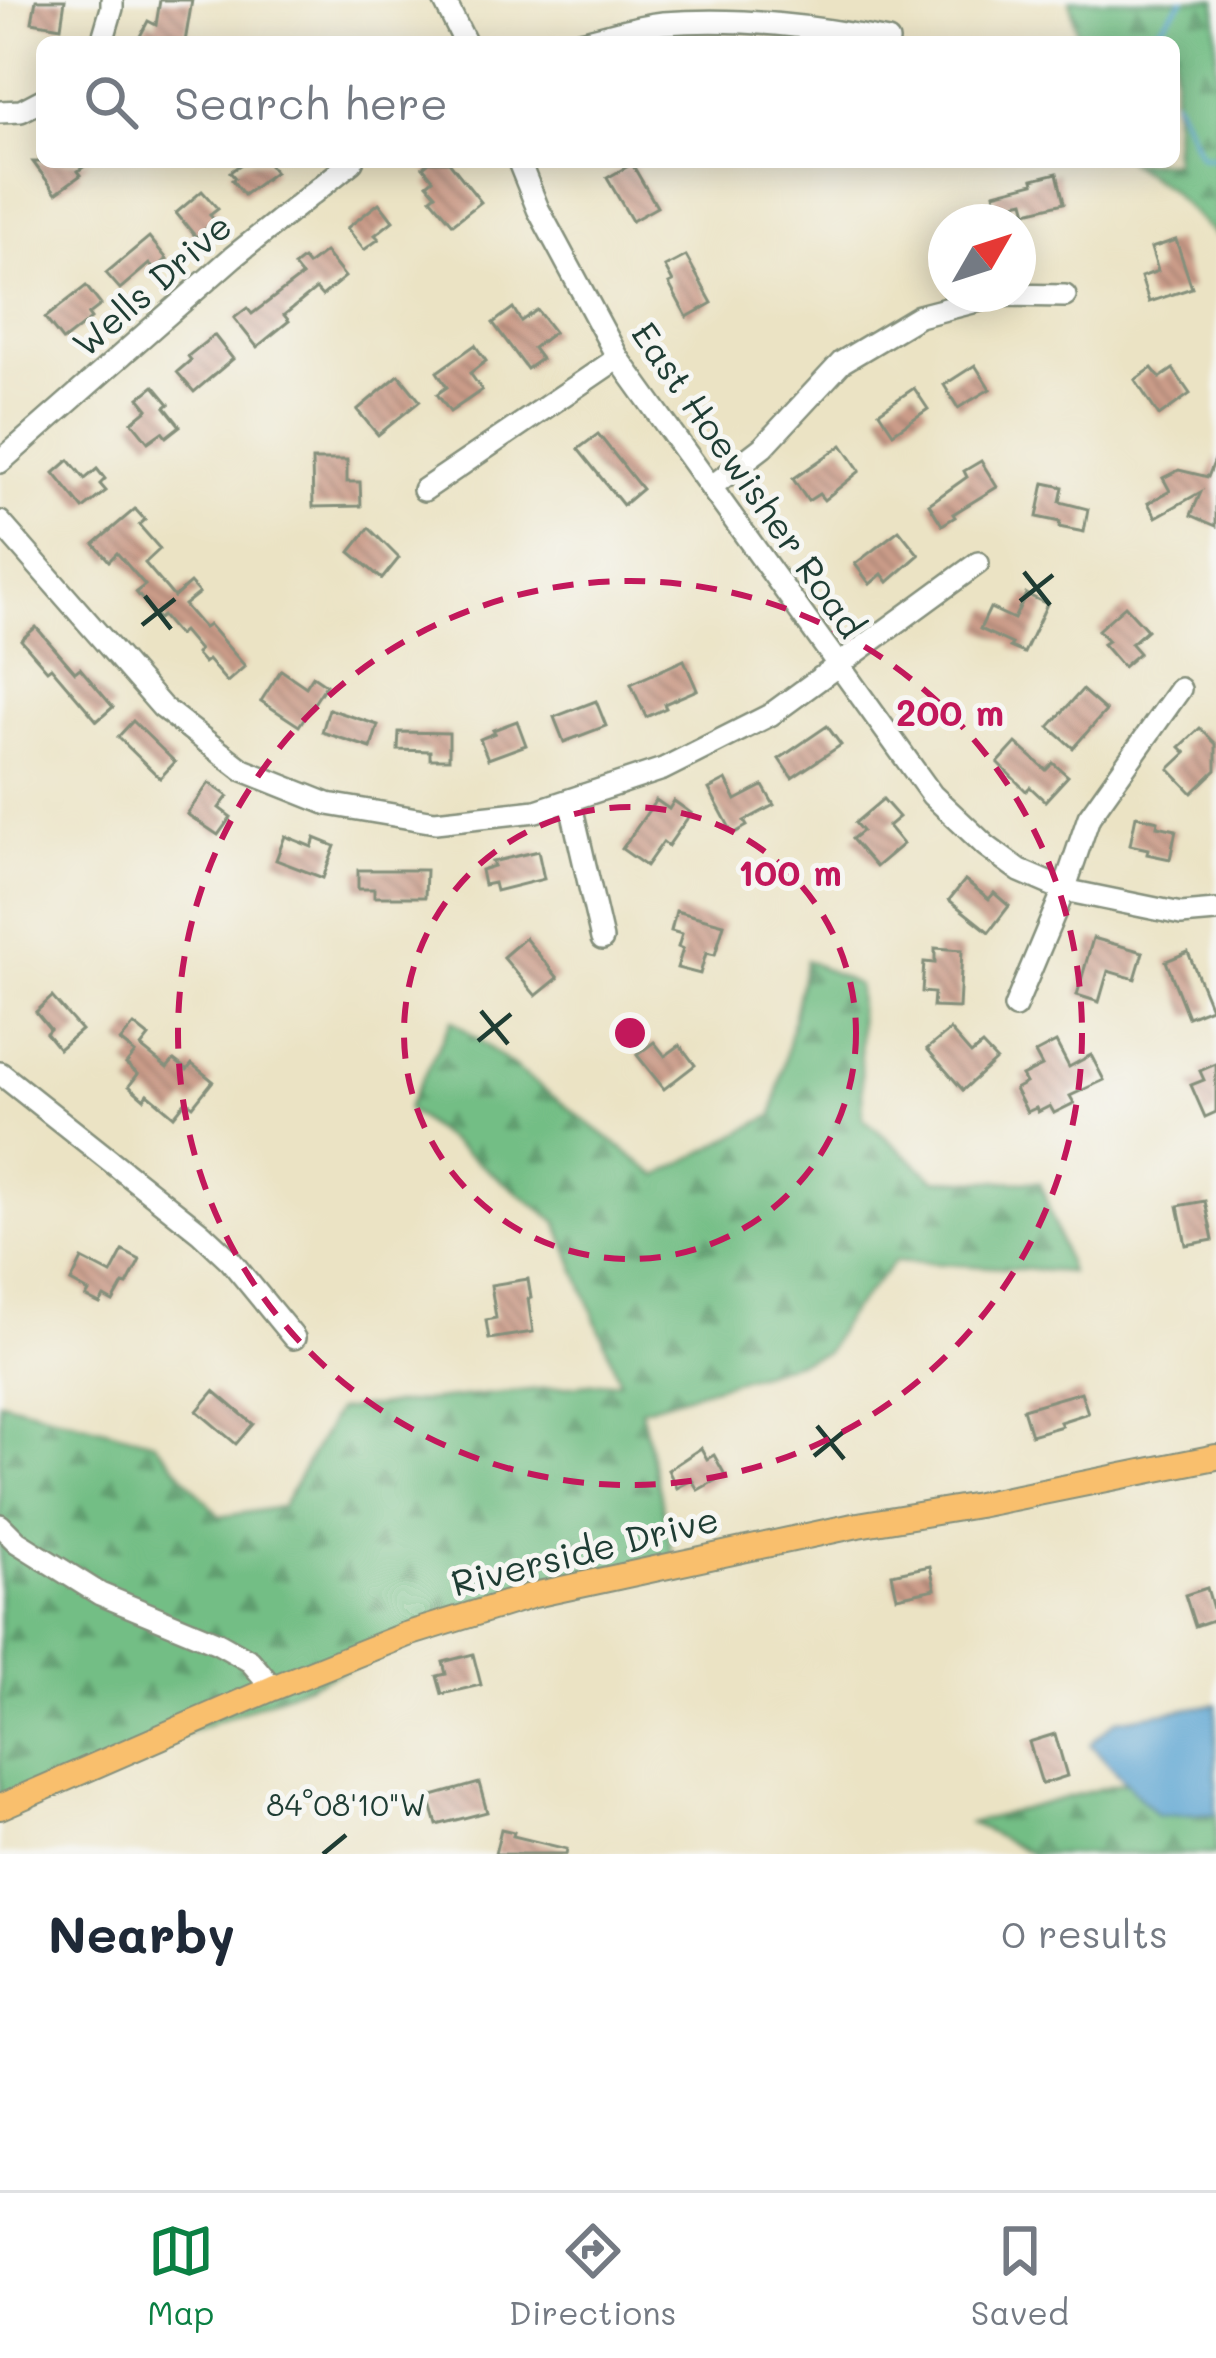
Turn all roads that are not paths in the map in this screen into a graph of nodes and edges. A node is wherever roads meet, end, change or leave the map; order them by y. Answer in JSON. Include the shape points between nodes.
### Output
{"nodes":[{"id":1,"x":112,"y":0,"type":"edge"},
{"id":2,"x":443,"y":0,"type":"edge"},
{"id":3,"x":104,"y":36,"type":"edge"},
{"id":4,"x":462,"y":36,"type":"edge"},
{"id":5,"x":606,"y":36,"type":"edge"},
{"id":6,"x":863,"y":36,"type":"edge"},
{"id":7,"x":36,"y":103,"type":"edge"},
{"id":8,"x":0,"y":112,"type":"edge"},
{"id":9,"x":344,"y":168,"type":"edge"},
{"id":10,"x":521,"y":168,"type":"edge"},
{"id":11,"x":1065,"y":296,"type":"dead end"},
{"id":12,"x":618,"y":358,"type":"junction"},
{"id":13,"x":0,"y":462,"type":"edge"},
{"id":14,"x":710,"y":487,"type":"junction"},
{"id":15,"x":424,"y":490,"type":"dead end"},
{"id":16,"x":0,"y":522,"type":"edge"},
{"id":17,"x":978,"y":563,"type":"dead end"},
{"id":18,"x":838,"y":667,"type":"junction"},
{"id":19,"x":1180,"y":689,"type":"dead end"},
{"id":20,"x":570,"y":801,"type":"junction"},
{"id":21,"x":1064,"y":890,"type":"junction"},
{"id":22,"x":1216,"y":911,"type":"edge"},
{"id":23,"x":602,"y":939,"type":"dead end"},
{"id":24,"x":1015,"y":1007,"type":"dead end"},
{"id":25,"x":0,"y":1073,"type":"edge"},
{"id":26,"x":294,"y":1338,"type":"dead end"},
{"id":27,"x":1216,"y":1457,"type":"edge"},
{"id":28,"x":0,"y":1525,"type":"edge"},
{"id":29,"x":273,"y":1688,"type":"junction"},
{"id":30,"x":0,"y":1807,"type":"edge"}],
"edges":[{"from":1,"to":3,"type":"street"},
{"from":2,"to":4,"type":"street"},
{"from":5,"to":6,"type":"street","via":[[658,24],[750,21]]},
{"from":7,"to":8,"type":"street"},
{"from":9,"to":13,"type":"street","name":"Wells Drive"},
{"from":10,"to":12,"type":"street","name":"East Hoewisher Road"},
{"from":11,"to":14,"type":"street","via":[[1000,295],[919,316],[842,362],[763,447]]},
{"from":12,"to":14,"type":"street","name":"East Hoewisher Road"},
{"from":12,"to":15,"type":"street"},
{"from":14,"to":18,"type":"street","name":"East Hoewisher Road"},
{"from":16,"to":20,"type":"street","via":[[162,707],[242,770],[328,804],[435,822]]},
{"from":17,"to":18,"type":"street"},
{"from":18,"to":20,"type":"street","via":[[770,715],[664,769]]},
{"from":18,"to":21,"type":"street","name":"East Hoewisher Road","via":[[932,795],[1020,871]]},
{"from":19,"to":21,"type":"street","via":[[1090,817]]},
{"from":20,"to":23,"type":"street"},
{"from":21,"to":22,"type":"street","name":"East Hoewisher Road","via":[[1181,914]]},
{"from":21,"to":24,"type":"street"},
{"from":25,"to":26,"type":"street","via":[[200,1232]]},
{"from":27,"to":29,"type":"main road","name":"Riverside Drive","via":[[534,1595]]},
{"from":28,"to":29,"type":"street","via":[[100,1594],[250,1661]]},
{"from":29,"to":30,"type":"main road","name":"Riverside Drive"}]}
